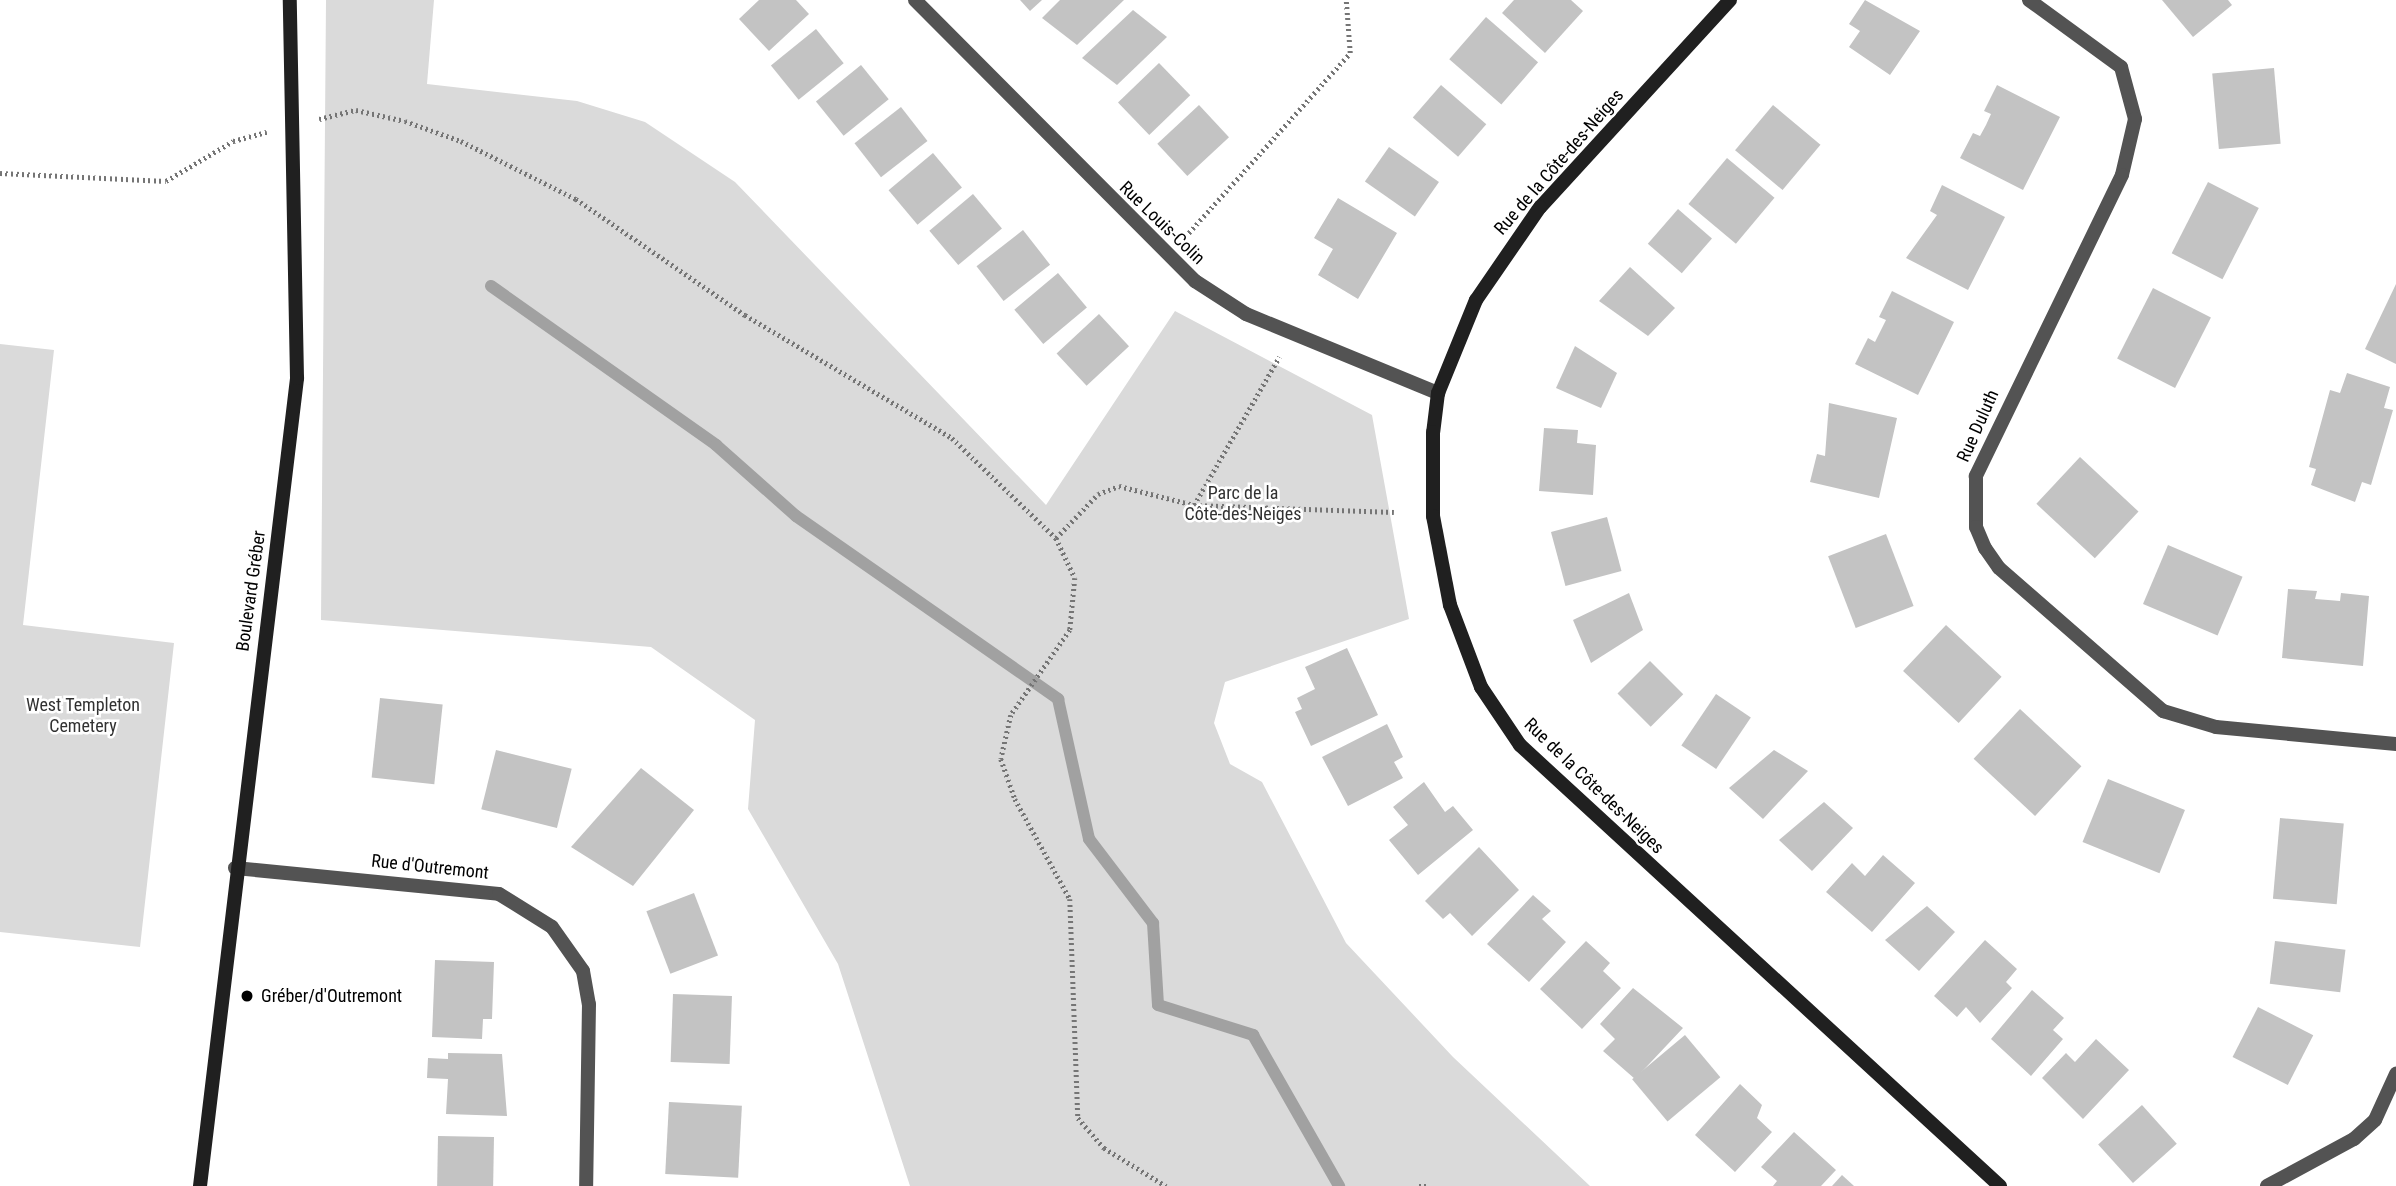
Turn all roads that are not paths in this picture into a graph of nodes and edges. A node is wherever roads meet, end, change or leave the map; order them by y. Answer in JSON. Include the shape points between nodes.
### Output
{"nodes":[{"id":1,"x":290,"y":0,"type":"edge"},
{"id":2,"x":915,"y":0,"type":"edge"},
{"id":3,"x":1730,"y":0,"type":"edge"},
{"id":4,"x":2029,"y":0,"type":"edge"},
{"id":5,"x":1438,"y":393,"type":"junction"},
{"id":6,"x":2396,"y":744,"type":"edge"},
{"id":7,"x":234,"y":868,"type":"junction"},
{"id":8,"x":2396,"y":1074,"type":"edge"},
{"id":9,"x":200,"y":1186,"type":"edge"},
{"id":10,"x":586,"y":1186,"type":"edge"},
{"id":11,"x":2000,"y":1186,"type":"edge"},
{"id":12,"x":2267,"y":1186,"type":"edge"}],
"edges":[{"from":1,"to":7,"type":"street","name":"Boulevard Gréber","via":[[299,342]]},
{"from":2,"to":5,"type":"street","name":"Rue Louis-Colin","via":[[1166,258],[1221,299]]},
{"from":3,"to":5,"type":"street","name":"Rue de la Côte-des-Neiges","via":[[1507,250],[1476,300]]},
{"from":4,"to":6,"type":"street","name":"Rue Duluth","via":[[2121,67],[2135,119],[2122,175],[1976,477],[1976,527],[1985,548],[1998,568],[2163,711],[2216,727]]},
{"from":5,"to":11,"type":"street","name":"Rue de la Côte-des-Neiges","via":[[1433,516],[1450,605],[1497,717],[1520,745]]},
{"from":7,"to":9,"type":"street","name":"Boulevard Gréber"},
{"from":7,"to":10,"type":"street","name":"Rue d'Outremont","via":[[499,894],[552,927],[577,959],[589,1004]]},
{"from":8,"to":12,"type":"street","via":[[2375,1120],[2354,1139]]}]}
